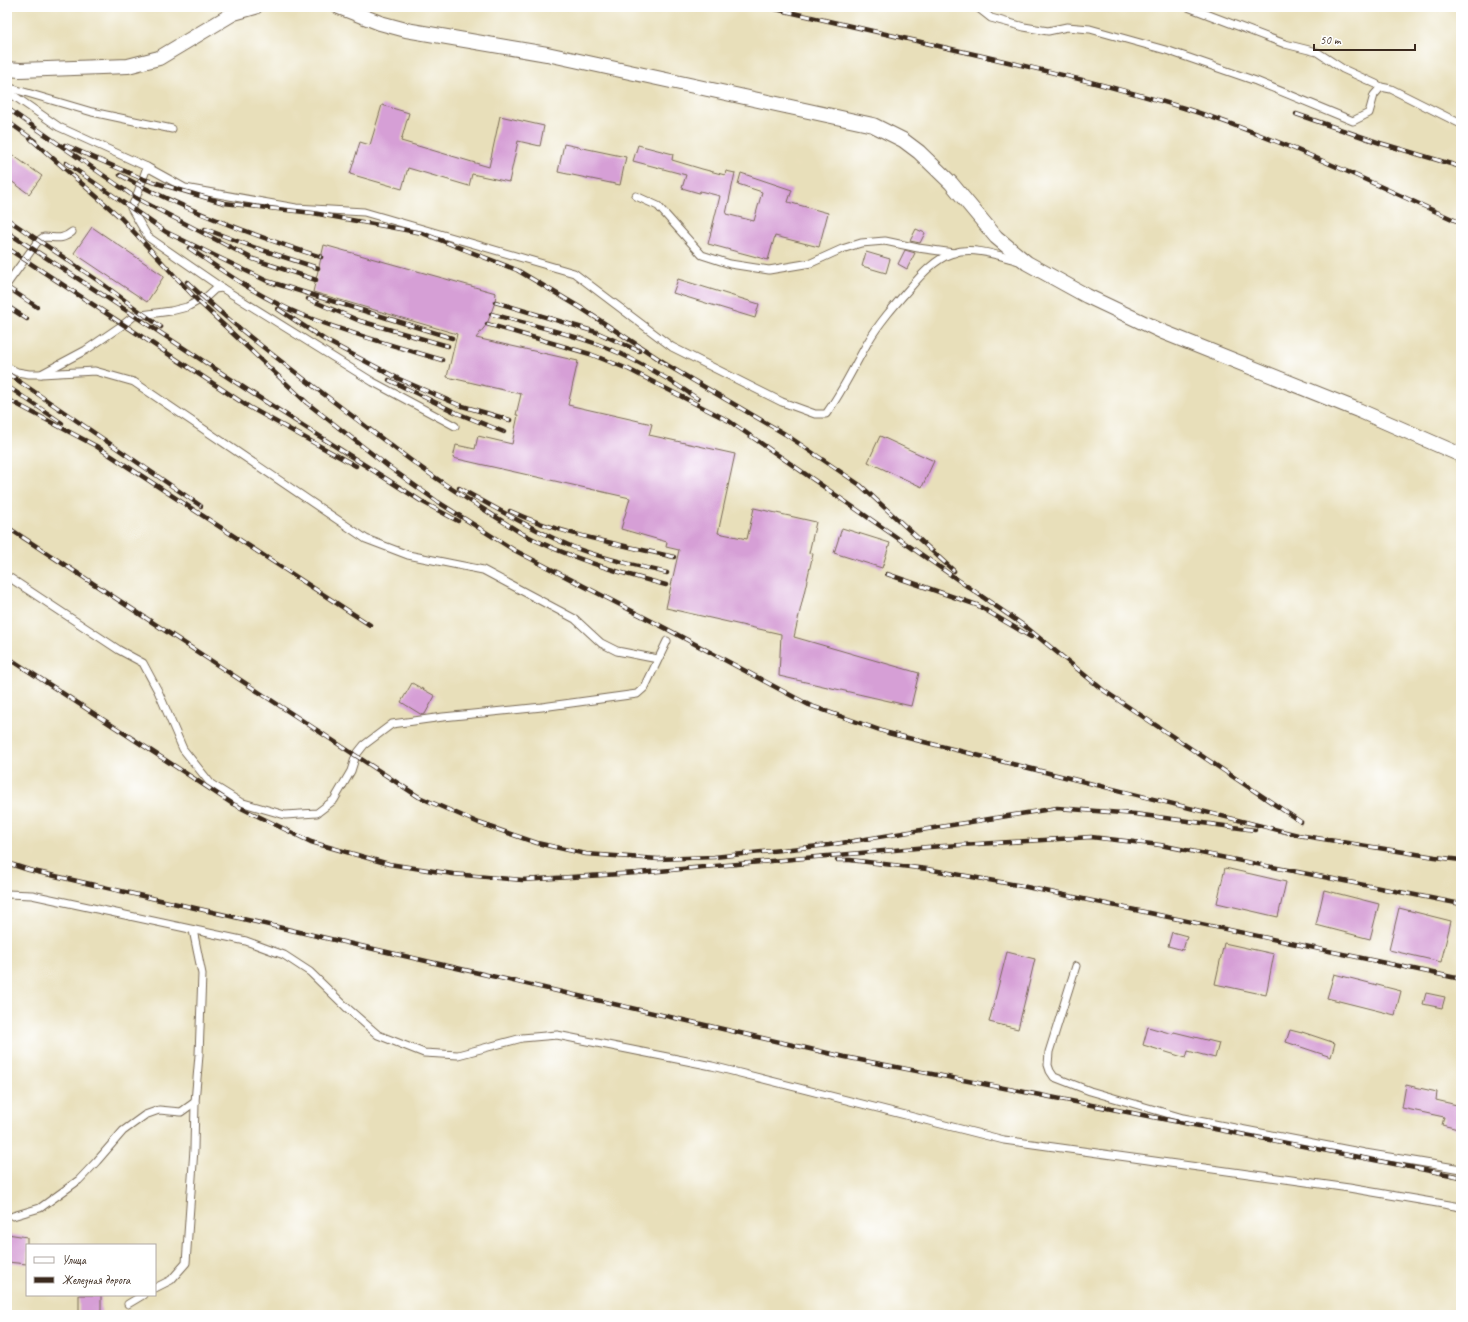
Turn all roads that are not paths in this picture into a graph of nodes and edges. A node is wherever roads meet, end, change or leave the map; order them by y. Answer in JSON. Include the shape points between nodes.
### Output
{"nodes":[{"id":1,"x":255,"y":7,"type":"edge"},
{"id":2,"x":339,"y":7,"type":"edge"},
{"id":3,"x":977,"y":7,"type":"edge"},
{"id":4,"x":1188,"y":7,"type":"edge"},
{"id":5,"x":7,"y":70,"type":"edge"},
{"id":6,"x":7,"y":87,"type":"edge"},
{"id":7,"x":1382,"y":87,"type":"junction"},
{"id":8,"x":7,"y":91,"type":"edge"},
{"id":9,"x":1461,"y":124,"type":"edge"},
{"id":10,"x":172,"y":129,"type":"dead end"},
{"id":11,"x":147,"y":167,"type":"junction"},
{"id":12,"x":636,"y":196,"type":"dead end"},
{"id":13,"x":72,"y":232,"type":"dead end"},
{"id":14,"x":954,"y":253,"type":"junction"},
{"id":15,"x":1027,"y":263,"type":"junction"},
{"id":16,"x":7,"y":284,"type":"edge"},
{"id":17,"x":222,"y":288,"type":"junction"},
{"id":18,"x":7,"y":367,"type":"edge"},
{"id":19,"x":40,"y":374,"type":"junction"},
{"id":20,"x":455,"y":426,"type":"dead end"},
{"id":21,"x":1461,"y":456,"type":"edge"},
{"id":22,"x":7,"y":576,"type":"edge"},
{"id":23,"x":667,"y":641,"type":"dead end"},
{"id":24,"x":658,"y":658,"type":"junction"},
{"id":25,"x":7,"y":894,"type":"edge"},
{"id":26,"x":193,"y":930,"type":"junction"},
{"id":27,"x":1076,"y":966,"type":"dead end"},
{"id":28,"x":195,"y":1102,"type":"junction"},
{"id":29,"x":1461,"y":1169,"type":"edge"},
{"id":30,"x":1461,"y":1207,"type":"edge"},
{"id":31,"x":13,"y":1216,"type":"dead end"},
{"id":32,"x":156,"y":1288,"type":"edge"},
{"id":33,"x":140,"y":1296,"type":"edge"},
{"id":34,"x":128,"y":1304,"type":"dead end"}],
"edges":[{"from":1,"to":5,"type":"street","via":[[234,13],[159,58],[128,66]]},
{"from":2,"to":15,"type":"street","via":[[406,30],[547,54],[873,125],[903,140],[919,152],[951,183],[996,237]]},
{"from":3,"to":7,"type":"lane","via":[[991,18],[1024,27],[1048,31],[1067,27],[1090,29],[1169,52],[1256,81],[1353,121],[1369,113],[1374,95]]},
{"from":4,"to":7,"type":"lane","via":[[1285,44],[1317,52],[1343,69]]},
{"from":6,"to":10,"type":"lane","via":[[92,112]]},
{"from":7,"to":9,"type":"lane"},
{"from":8,"to":11,"type":"lane","via":[[59,127]]},
{"from":11,"to":14,"type":"lane","via":[[185,188],[296,208],[364,212],[574,273],[672,347],[782,402],[815,414],[826,414],[834,404],[868,342],[911,287],[932,265]]},
{"from":11,"to":17,"type":"lane","via":[[131,208],[148,237]]},
{"from":12,"to":14,"type":"lane","via":[[658,206],[702,255],[730,264],[769,270],[811,263],[842,248],[861,243],[885,241]]},
{"from":13,"to":16,"type":"lane","via":[[65,237],[44,237],[38,241]]},
{"from":14,"to":15,"type":"lane","via":[[979,251]]},
{"from":15,"to":21,"type":"street","via":[[1087,296],[1163,332],[1358,410]]},
{"from":17,"to":19,"type":"lane","via":[[215,289],[202,301],[187,307],[134,316],[86,350]]},
{"from":17,"to":20,"type":"lane","via":[[373,382]]},
{"from":18,"to":19,"type":"lane","via":[[17,372]]},
{"from":19,"to":24,"type":"lane","via":[[95,371],[134,382],[366,540],[408,555],[483,570],[575,619],[606,646],[617,651]]},
{"from":22,"to":24,"type":"lane","via":[[143,664],[158,691],[183,749],[211,784],[240,802],[284,815],[317,814],[334,800],[351,771],[356,755],[364,745],[392,724],[637,694],[645,687]]},
{"from":23,"to":24,"type":"lane"},
{"from":25,"to":26,"type":"lane","via":[[32,895]]},
{"from":26,"to":28,"type":"lane","via":[[202,974]]},
{"from":26,"to":30,"type":"lane","via":[[246,941],[284,955],[310,972],[378,1035],[424,1052],[458,1055],[522,1038],[557,1035],[712,1066],[1004,1140],[1349,1188]]},
{"from":27,"to":29,"type":"lane","via":[[1049,1052],[1048,1065],[1054,1077],[1090,1091],[1183,1118]]},
{"from":28,"to":31,"type":"lane","via":[[181,1112],[159,1110],[145,1115],[122,1131],[79,1180],[40,1208]]},
{"from":28,"to":32,"type":"lane","via":[[186,1262],[171,1280]]},
{"from":33,"to":34,"type":"lane"}]}
